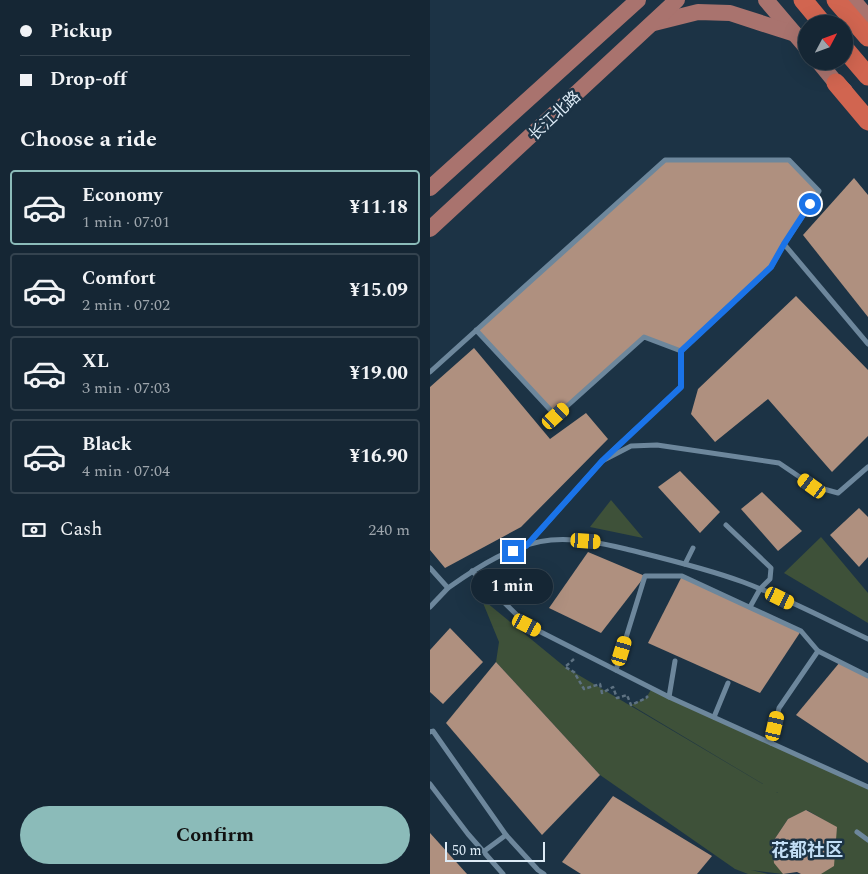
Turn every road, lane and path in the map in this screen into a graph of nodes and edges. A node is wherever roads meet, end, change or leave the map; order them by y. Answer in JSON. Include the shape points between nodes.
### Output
{"nodes":[{"id":1,"x":638,"y":0,"type":"edge"},
{"id":2,"x":677,"y":0,"type":"edge"},
{"id":3,"x":766,"y":0,"type":"edge"},
{"id":4,"x":803,"y":0,"type":"edge"},
{"id":5,"x":836,"y":0,"type":"edge"},
{"id":6,"x":853,"y":0,"type":"edge"},
{"id":7,"x":816,"y":15,"type":"edge"},
{"id":8,"x":868,"y":18,"type":"edge"},
{"id":9,"x":652,"y":24,"type":"junction"},
{"id":10,"x":795,"y":34,"type":"junction"},
{"id":11,"x":868,"y":37,"type":"edge"},
{"id":12,"x":798,"y":38,"type":"edge"},
{"id":13,"x":853,"y":58,"type":"edge"},
{"id":14,"x":825,"y":70,"type":"edge"},
{"id":15,"x":868,"y":76,"type":"edge"},
{"id":16,"x":836,"y":83,"type":"junction"},
{"id":17,"x":868,"y":110,"type":"edge"},
{"id":18,"x":868,"y":121,"type":"edge"},
{"id":19,"x":430,"y":188,"type":"edge"},
{"id":20,"x":430,"y":229,"type":"edge"},
{"id":21,"x":784,"y":244,"type":"junction"},
{"id":22,"x":476,"y":330,"type":"junction"},
{"id":23,"x":868,"y":344,"type":"edge"},
{"id":24,"x":681,"y":351,"type":"junction"},
{"id":25,"x":430,"y":372,"type":"edge"},
{"id":26,"x":602,"y":461,"type":"junction"},
{"id":27,"x":868,"y":467,"type":"edge"},
{"id":28,"x":726,"y":524,"type":"dead end"},
{"id":29,"x":526,"y":546,"type":"junction"},
{"id":30,"x":693,"y":548,"type":"dead end"},
{"id":31,"x":685,"y":564,"type":"junction"},
{"id":32,"x":430,"y":568,"type":"edge"},
{"id":33,"x":472,"y":571,"type":"junction"},
{"id":34,"x":448,"y":588,"type":"junction"},
{"id":35,"x":760,"y":589,"type":"junction"},
{"id":36,"x":430,"y":607,"type":"edge"},
{"id":37,"x":750,"y":607,"type":"junction"},
{"id":38,"x":868,"y":639,"type":"edge"},
{"id":39,"x":818,"y":650,"type":"junction"},
{"id":40,"x":581,"y":652,"type":"junction"},
{"id":41,"x":675,"y":661,"type":"dead end"},
{"id":42,"x":616,"y":670,"type":"junction"},
{"id":43,"x":868,"y":676,"type":"edge"},
{"id":44,"x":728,"y":683,"type":"dead end"},
{"id":45,"x":652,"y":688,"type":"junction"},
{"id":46,"x":669,"y":697,"type":"junction"},
{"id":47,"x":714,"y":717,"type":"junction"},
{"id":48,"x":430,"y":732,"type":"edge"},
{"id":49,"x":771,"y":743,"type":"junction"},
{"id":50,"x":430,"y":784,"type":"edge"},
{"id":51,"x":868,"y":787,"type":"edge"},
{"id":52,"x":857,"y":832,"type":"dead end"},
{"id":53,"x":506,"y":834,"type":"junction"},
{"id":54,"x":868,"y":840,"type":"edge"},
{"id":55,"x":483,"y":852,"type":"junction"},
{"id":56,"x":536,"y":872,"type":"edge"},
{"id":57,"x":503,"y":874,"type":"edge"},
{"id":58,"x":544,"y":874,"type":"edge"}],
"edges":[{"from":1,"to":19,"type":"main road","name":"长江北路"},
{"from":2,"to":9,"type":"main road","name":"长江北路"},
{"from":3,"to":10,"type":"main road"},
{"from":4,"to":7,"type":"highway"},
{"from":5,"to":11,"type":"highway"},
{"from":6,"to":8,"type":"main road"},
{"from":9,"to":10,"type":"main road","via":[[698,12],[730,13]]},
{"from":9,"to":20,"type":"main road","name":"长江北路"},
{"from":10,"to":12,"type":"main road"},
{"from":13,"to":15,"type":"highway"},
{"from":14,"to":16,"type":"main road"},
{"from":16,"to":17,"type":"main road"},
{"from":16,"to":18,"type":"highway"},
{"from":21,"to":22,"type":"lane","via":[[819,191],[790,160],[665,160]]},
{"from":21,"to":23,"type":"lane"},
{"from":21,"to":24,"type":"lane","via":[[771,267]]},
{"from":22,"to":24,"type":"lane","via":[[556,416],[644,337]]},
{"from":22,"to":25,"type":"lane"},
{"from":24,"to":26,"type":"lane","via":[[681,387]]},
{"from":26,"to":27,"type":"lane","via":[[631,446],[657,445],[779,463],[812,486],[838,493]]},
{"from":26,"to":29,"type":"lane"},
{"from":28,"to":35,"type":"lane","via":[[771,568],[770,579]]},
{"from":29,"to":31,"type":"lane","via":[[550,540],[598,542]]},
{"from":29,"to":33,"type":"lane","via":[[500,555]]},
{"from":30,"to":31,"type":"lane"},
{"from":31,"to":35,"type":"lane","via":[[711,570]]},
{"from":32,"to":34,"type":"lane"},
{"from":33,"to":34,"type":"lane"},
{"from":33,"to":40,"type":"lane","via":[[527,625]]},
{"from":34,"to":36,"type":"lane"},
{"from":35,"to":37,"type":"lane"},
{"from":35,"to":38,"type":"lane"},
{"from":37,"to":39,"type":"lane","via":[[801,631]]},
{"from":37,"to":42,"type":"lane","via":[[682,576],[645,576]]},
{"from":39,"to":43,"type":"lane"},
{"from":39,"to":49,"type":"lane","via":[[779,708]]},
{"from":40,"to":42,"type":"lane"},
{"from":40,"to":45,"type":"path","via":[[565,667],[574,672],[584,690],[600,684],[602,693],[613,687],[617,698],[627,695],[631,705],[646,698]]},
{"from":41,"to":46,"type":"lane"},
{"from":42,"to":45,"type":"lane"},
{"from":44,"to":47,"type":"lane"},
{"from":45,"to":46,"type":"lane"},
{"from":46,"to":47,"type":"lane"},
{"from":47,"to":49,"type":"lane"},
{"from":48,"to":53,"type":"lane","via":[[433,731]]},
{"from":49,"to":51,"type":"lane"},
{"from":50,"to":55,"type":"lane"},
{"from":52,"to":54,"type":"lane"},
{"from":53,"to":55,"type":"lane"},
{"from":53,"to":56,"type":"lane"},
{"from":55,"to":57,"type":"lane"},
{"from":56,"to":58,"type":"lane"}]}
